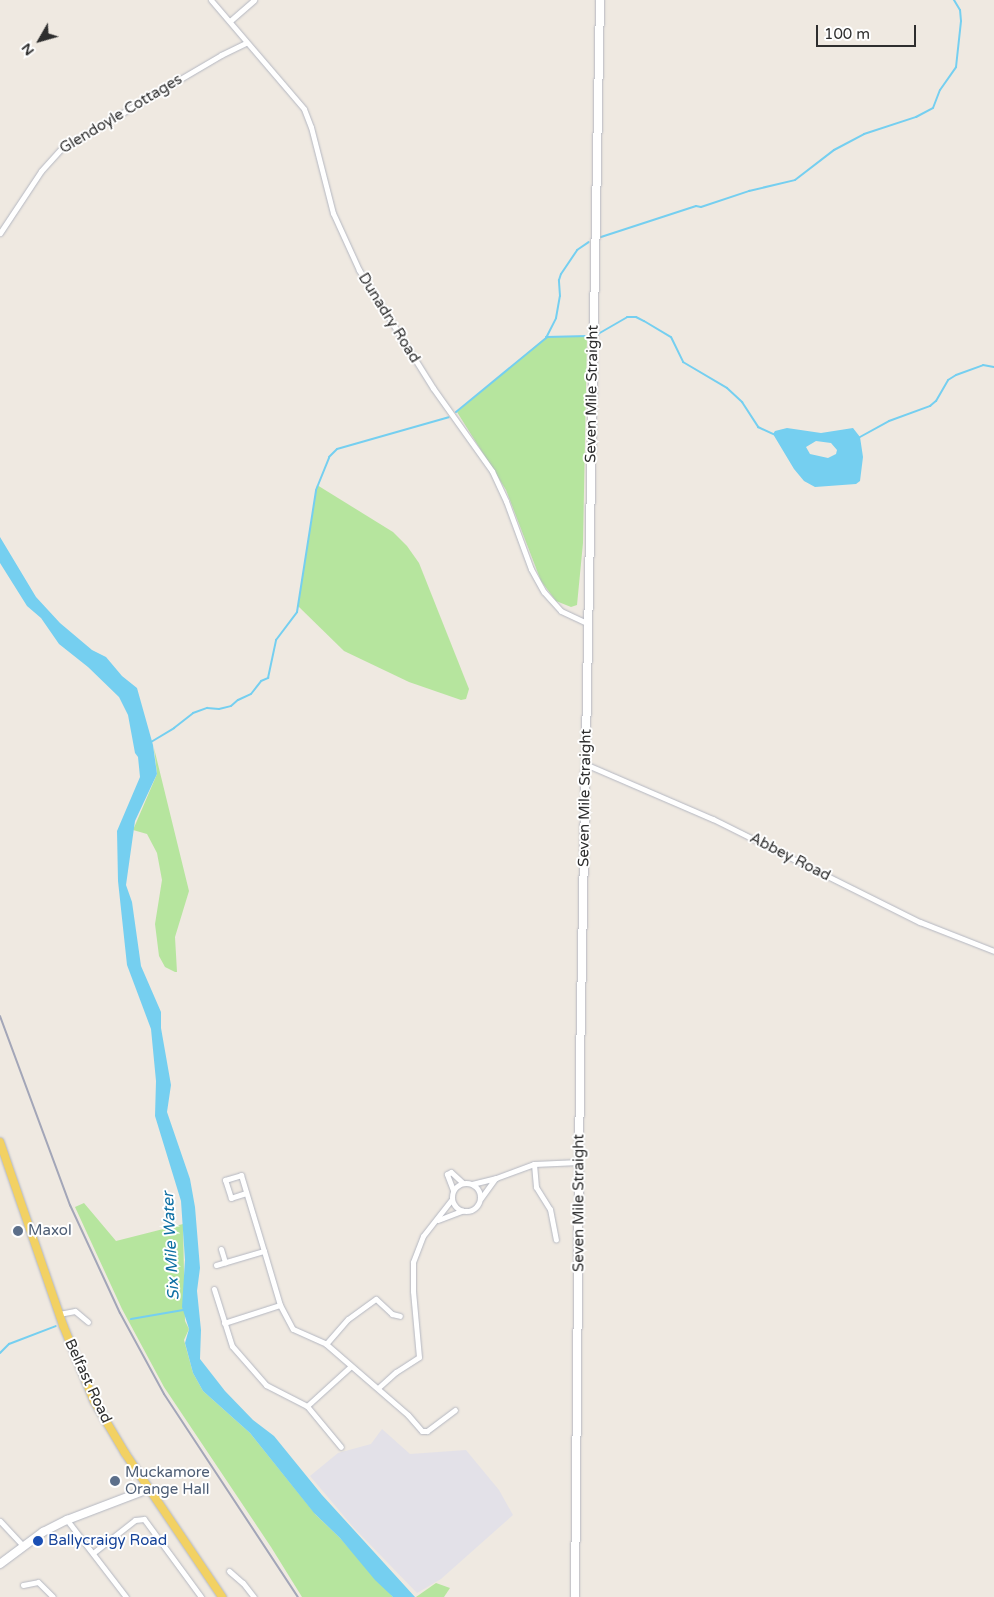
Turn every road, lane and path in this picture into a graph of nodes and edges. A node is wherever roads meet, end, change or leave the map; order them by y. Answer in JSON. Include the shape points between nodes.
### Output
{"nodes":[{"id":1,"x":211,"y":0,"type":"edge"},
{"id":2,"x":254,"y":0,"type":"edge"},
{"id":3,"x":600,"y":0,"type":"edge"},
{"id":4,"x":230,"y":21,"type":"junction"},
{"id":5,"x":246,"y":43,"type":"junction"},
{"id":6,"x":0,"y":233,"type":"edge"},
{"id":7,"x":587,"y":623,"type":"junction"},
{"id":8,"x":585,"y":764,"type":"junction"},
{"id":9,"x":994,"y":951,"type":"edge"},
{"id":10,"x":0,"y":1142,"type":"edge"},
{"id":11,"x":579,"y":1162,"type":"junction"},
{"id":12,"x":534,"y":1164,"type":"junction"},
{"id":13,"x":496,"y":1178,"type":"junction"},
{"id":14,"x":464,"y":1182,"type":"junction"},
{"id":15,"x":472,"y":1184,"type":"junction"},
{"id":16,"x":453,"y":1190,"type":"junction"},
{"id":17,"x":246,"y":1193,"type":"junction"},
{"id":18,"x":452,"y":1199,"type":"junction"},
{"id":19,"x":480,"y":1200,"type":"junction"},
{"id":20,"x":464,"y":1211,"type":"junction"},
{"id":21,"x":433,"y":1223,"type":"junction"},
{"id":22,"x":556,"y":1239,"type":"dead end"},
{"id":23,"x":221,"y":1249,"type":"dead end"},
{"id":24,"x":264,"y":1251,"type":"junction"},
{"id":25,"x":225,"y":1262,"type":"junction"},
{"id":26,"x":216,"y":1265,"type":"dead end"},
{"id":27,"x":214,"y":1289,"type":"dead end"},
{"id":28,"x":280,"y":1305,"type":"junction"},
{"id":29,"x":59,"y":1314,"type":"junction"},
{"id":30,"x":400,"y":1316,"type":"dead end"},
{"id":31,"x":88,"y":1322,"type":"dead end"},
{"id":32,"x":224,"y":1323,"type":"junction"},
{"id":33,"x":326,"y":1344,"type":"junction"},
{"id":34,"x":351,"y":1366,"type":"junction"},
{"id":35,"x":378,"y":1388,"type":"junction"},
{"id":36,"x":307,"y":1406,"type":"junction"},
{"id":37,"x":454,"y":1410,"type":"dead end"},
{"id":38,"x":341,"y":1447,"type":"dead end"},
{"id":39,"x":148,"y":1489,"type":"junction"},
{"id":40,"x":67,"y":1520,"type":"junction"},
{"id":41,"x":0,"y":1521,"type":"edge"},
{"id":42,"x":23,"y":1546,"type":"junction"},
{"id":43,"x":93,"y":1553,"type":"junction"},
{"id":44,"x":0,"y":1564,"type":"edge"},
{"id":45,"x":229,"y":1571,"type":"dead end"},
{"id":46,"x":23,"y":1585,"type":"dead end"},
{"id":47,"x":253,"y":1595,"type":"edge"},
{"id":48,"x":53,"y":1597,"type":"edge"},
{"id":49,"x":126,"y":1597,"type":"edge"},
{"id":50,"x":201,"y":1597,"type":"edge"},
{"id":51,"x":222,"y":1597,"type":"edge"},
{"id":52,"x":246,"y":1597,"type":"edge"},
{"id":53,"x":575,"y":1597,"type":"edge"}],
"edges":[{"from":1,"to":4,"type":"street","name":"Dunadry Road"},
{"from":2,"to":4,"type":"street"},
{"from":3,"to":7,"type":"main road","name":"Seven Mile Straight"},
{"from":4,"to":5,"type":"street","name":"Dunadry Road"},
{"from":5,"to":6,"type":"street","name":"Glendoyle Cottages","via":[[213,59],[61,149]]},
{"from":5,"to":7,"type":"street","name":"Dunadry Road","via":[[304,109],[333,213],[345,242],[404,343],[492,471],[539,584],[567,615]]},
{"from":7,"to":8,"type":"main road","name":"Seven Mile Straight"},
{"from":8,"to":9,"type":"street","name":"Abbey Road","via":[[713,819],[920,922]]},
{"from":8,"to":11,"type":"main road","name":"Seven Mile Straight"},
{"from":10,"to":29,"type":"main road","name":"Belfast Road"},
{"from":11,"to":12,"type":"street"},
{"from":11,"to":53,"type":"main road","name":"Seven Mile Straight"},
{"from":12,"to":13,"type":"street"},
{"from":12,"to":22,"type":"street","via":[[536,1187],[549,1207]]},
{"from":13,"to":15,"type":"street"},
{"from":13,"to":19,"type":"street"},
{"from":14,"to":15,"type":"street"},
{"from":14,"to":16,"type":"street"},
{"from":14,"to":16,"type":"street","via":[[451,1172],[447,1174]]},
{"from":15,"to":19,"type":"street","via":[[479,1190]]},
{"from":16,"to":18,"type":"street"},
{"from":17,"to":17,"type":"street","via":[[241,1175],[226,1180],[231,1198]]},
{"from":17,"to":24,"type":"street"},
{"from":18,"to":20,"type":"street","via":[[456,1207]]},
{"from":18,"to":21,"type":"street"},
{"from":19,"to":20,"type":"street","via":[[473,1209]]},
{"from":20,"to":21,"type":"street","via":[[448,1214]]},
{"from":21,"to":35,"type":"street","via":[[421,1240],[412,1269],[420,1356]]},
{"from":23,"to":25,"type":"street"},
{"from":24,"to":25,"type":"street"},
{"from":24,"to":28,"type":"street"},
{"from":25,"to":26,"type":"street"},
{"from":27,"to":32,"type":"street"},
{"from":28,"to":32,"type":"street"},
{"from":28,"to":33,"type":"street","via":[[295,1331]]},
{"from":29,"to":31,"type":"street","via":[[75,1310]]},
{"from":29,"to":39,"type":"main road","name":"Belfast Road","via":[[94,1401]]},
{"from":30,"to":33,"type":"street","via":[[392,1314],[376,1299],[348,1318]]},
{"from":32,"to":36,"type":"street","via":[[232,1346],[260,1378]]},
{"from":33,"to":34,"type":"street"},
{"from":34,"to":35,"type":"street"},
{"from":34,"to":36,"type":"street"},
{"from":35,"to":37,"type":"street","via":[[424,1431]]},
{"from":36,"to":38,"type":"street"},
{"from":39,"to":40,"type":"main road"},
{"from":39,"to":51,"type":"main road","name":"Belfast Road"},
{"from":40,"to":42,"type":"main road"},
{"from":40,"to":43,"type":"street"},
{"from":41,"to":42,"type":"street"},
{"from":42,"to":44,"type":"main road"},
{"from":43,"to":49,"type":"street"},
{"from":43,"to":50,"type":"street","via":[[136,1520],[144,1519]]},
{"from":45,"to":47,"type":"street","via":[[233,1581],[243,1583]]},
{"from":46,"to":48,"type":"street","via":[[38,1582]]},
{"from":47,"to":52,"type":"street"}]}
